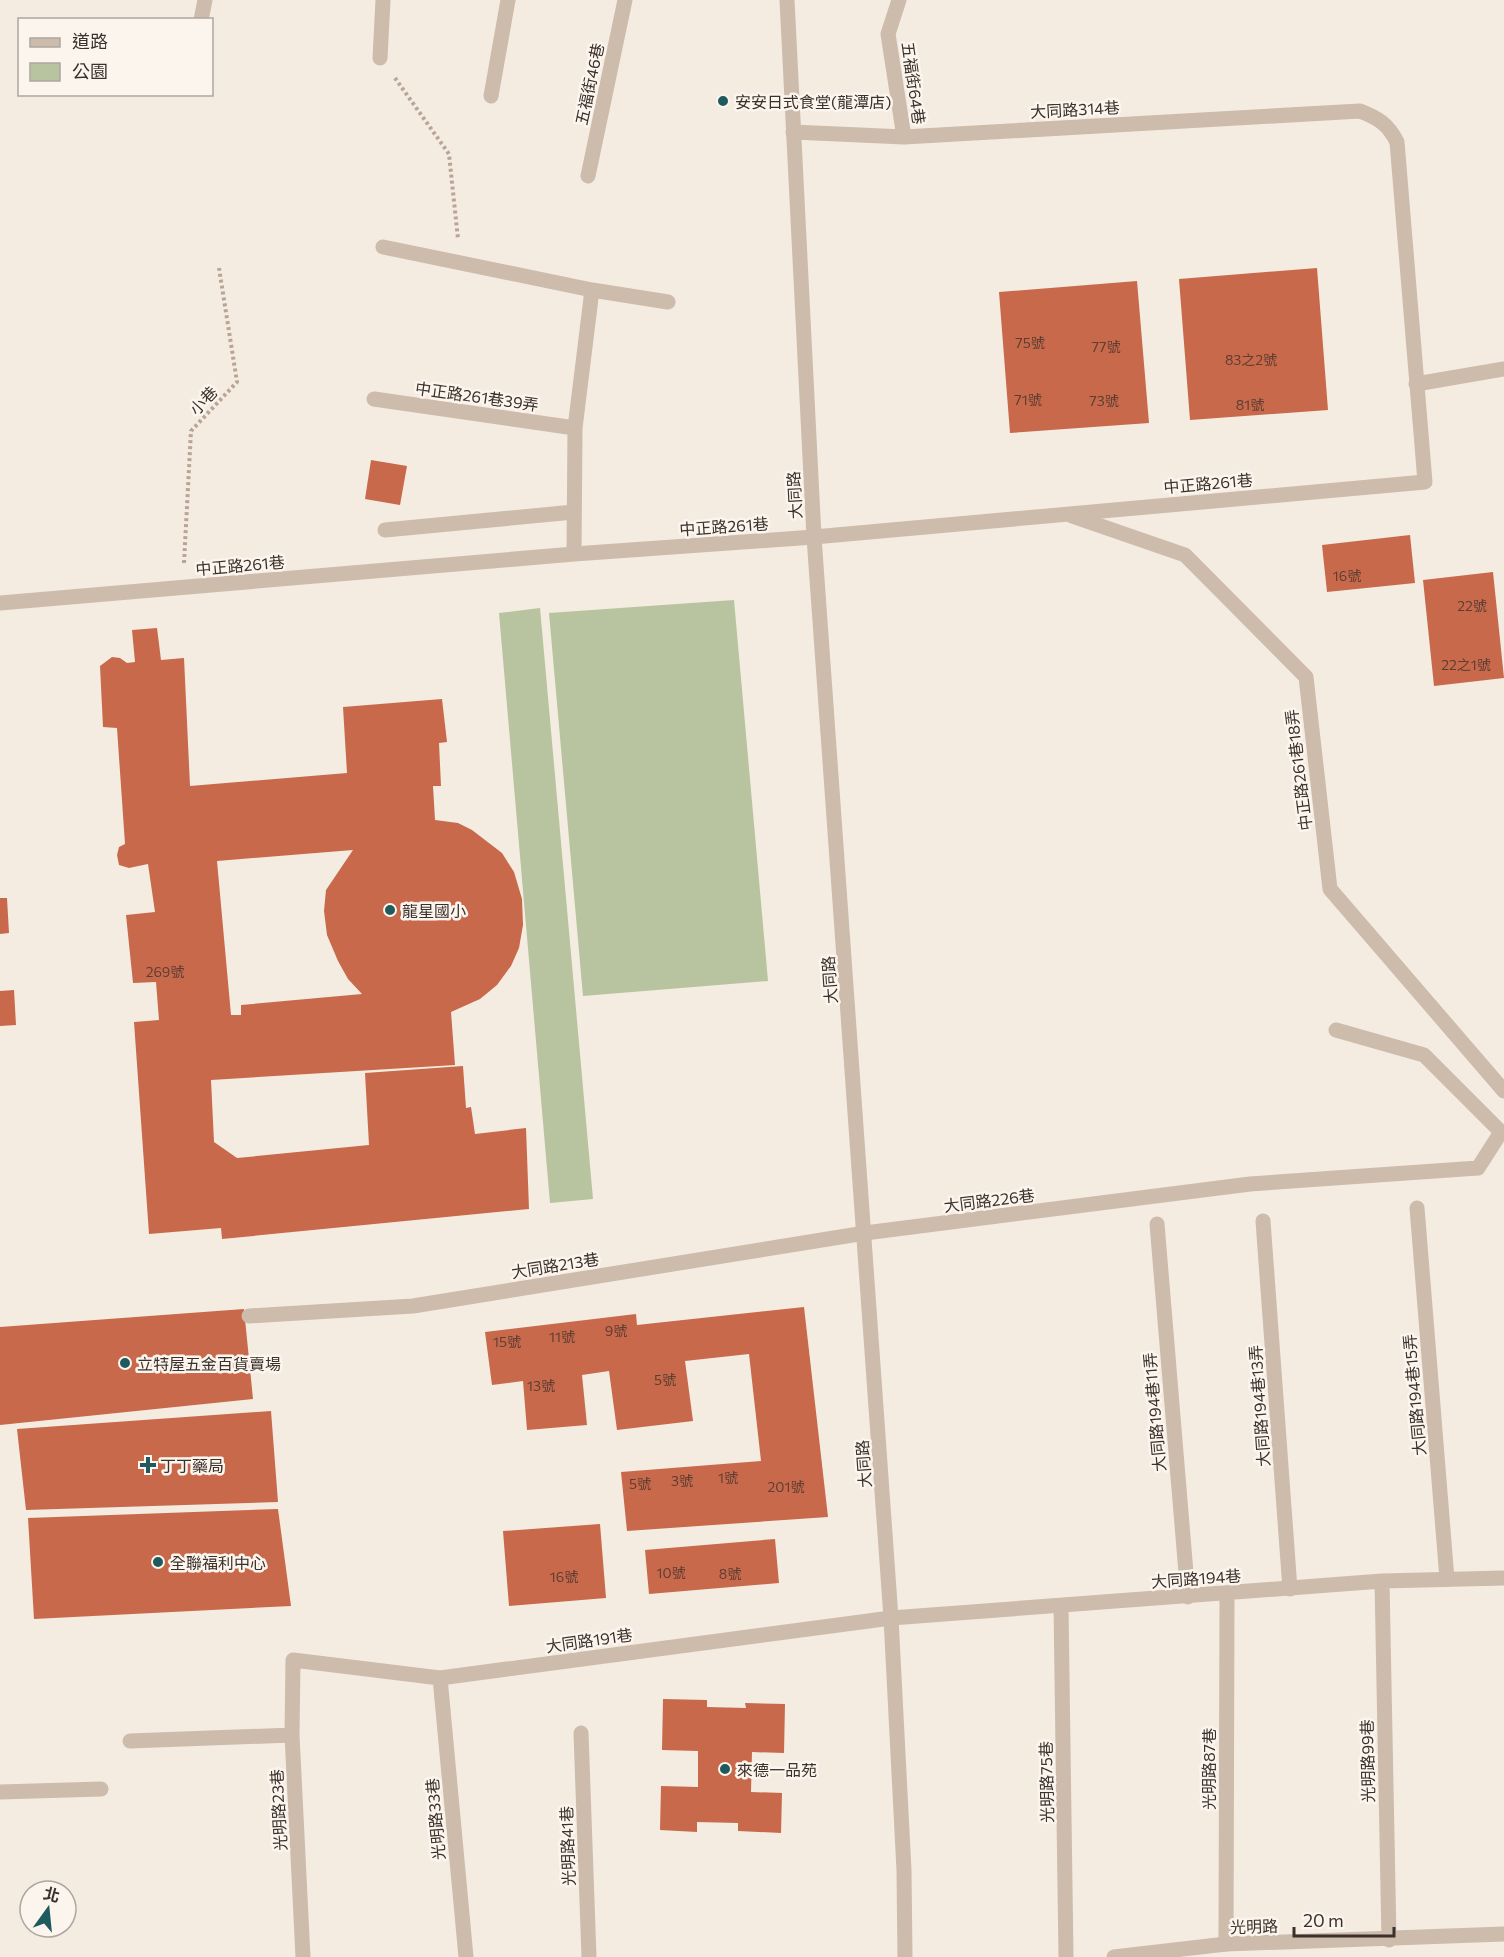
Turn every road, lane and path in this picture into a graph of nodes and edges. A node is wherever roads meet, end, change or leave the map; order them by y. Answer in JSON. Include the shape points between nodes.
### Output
{"nodes":[{"id":1,"x":205,"y":0,"type":"edge"},
{"id":2,"x":383,"y":0,"type":"edge"},
{"id":3,"x":508,"y":0,"type":"edge"},
{"id":4,"x":625,"y":0,"type":"edge"},
{"id":5,"x":787,"y":0,"type":"edge"},
{"id":6,"x":899,"y":0,"type":"edge"},
{"id":7,"x":201,"y":18,"type":"edge"},
{"id":8,"x":380,"y":58,"type":"joint"},
{"id":9,"x":491,"y":96,"type":"dead end"},
{"id":10,"x":793,"y":132,"type":"junction"},
{"id":11,"x":904,"y":137,"type":"junction"},
{"id":12,"x":588,"y":176,"type":"dead end"},
{"id":13,"x":383,"y":247,"type":"dead end"},
{"id":14,"x":461,"y":264,"type":"junction"},
{"id":15,"x":219,"y":268,"type":"dead end"},
{"id":16,"x":592,"y":290,"type":"junction"},
{"id":17,"x":668,"y":302,"type":"dead end"},
{"id":18,"x":1504,"y":369,"type":"edge"},
{"id":19,"x":1416,"y":384,"type":"junction"},
{"id":20,"x":374,"y":399,"type":"dead end"},
{"id":21,"x":575,"y":428,"type":"junction"},
{"id":22,"x":574,"y":512,"type":"junction"},
{"id":23,"x":1066,"y":514,"type":"junction"},
{"id":24,"x":385,"y":530,"type":"dead end"},
{"id":25,"x":814,"y":537,"type":"junction"},
{"id":26,"x":574,"y":554,"type":"junction"},
{"id":27,"x":183,"y":588,"type":"junction"},
{"id":28,"x":0,"y":603,"type":"edge"},
{"id":29,"x":1336,"y":1030,"type":"dead end"},
{"id":30,"x":1504,"y":1091,"type":"edge"},
{"id":31,"x":1502,"y":1133,"type":"edge"},
{"id":32,"x":1417,"y":1208,"type":"dead end"},
{"id":33,"x":1263,"y":1221,"type":"dead end"},
{"id":34,"x":1157,"y":1224,"type":"dead end"},
{"id":35,"x":865,"y":1233,"type":"junction"},
{"id":36,"x":249,"y":1316,"type":"dead end"},
{"id":37,"x":1504,"y":1578,"type":"edge"},
{"id":38,"x":1447,"y":1579,"type":"junction"},
{"id":39,"x":1382,"y":1581,"type":"junction"},
{"id":40,"x":1290,"y":1589,"type":"junction"},
{"id":41,"x":1227,"y":1594,"type":"junction"},
{"id":42,"x":1188,"y":1597,"type":"junction"},
{"id":43,"x":1061,"y":1606,"type":"junction"},
{"id":44,"x":891,"y":1618,"type":"junction"},
{"id":45,"x":292,"y":1660,"type":"joint"},
{"id":46,"x":440,"y":1678,"type":"junction"},
{"id":47,"x":581,"y":1733,"type":"dead end"},
{"id":48,"x":292,"y":1735,"type":"junction"},
{"id":49,"x":130,"y":1742,"type":"dead end"},
{"id":50,"x":101,"y":1789,"type":"dead end"},
{"id":51,"x":0,"y":1792,"type":"edge"},
{"id":52,"x":1504,"y":1934,"type":"edge"},
{"id":53,"x":1389,"y":1940,"type":"junction"},
{"id":54,"x":1226,"y":1944,"type":"junction"},
{"id":55,"x":303,"y":1957,"type":"edge"},
{"id":56,"x":466,"y":1957,"type":"edge"},
{"id":57,"x":589,"y":1957,"type":"edge"},
{"id":58,"x":905,"y":1957,"type":"edge"},
{"id":59,"x":1066,"y":1957,"type":"edge"},
{"id":60,"x":1114,"y":1957,"type":"edge"}],
"edges":[{"from":1,"to":7,"type":"street"},
{"from":2,"to":8,"type":"street"},
{"from":3,"to":9,"type":"street"},
{"from":4,"to":12,"type":"street","name":"五福街46巷"},
{"from":5,"to":10,"type":"street","name":"大同路"},
{"from":6,"to":11,"type":"street","name":"五福街64巷","via":[[888,34]]},
{"from":8,"to":14,"type":"path","via":[[449,154]]},
{"from":10,"to":11,"type":"street","name":"大同路314巷"},
{"from":10,"to":25,"type":"street","name":"大同路"},
{"from":11,"to":19,"type":"street","name":"大同路314巷","via":[[1360,111],[1378,118],[1390,128],[1397,142]]},
{"from":13,"to":14,"type":"street"},
{"from":14,"to":16,"type":"street"},
{"from":15,"to":27,"type":"path","name":"小巷","via":[[237,382],[191,431]]},
{"from":16,"to":17,"type":"street"},
{"from":16,"to":21,"type":"street"},
{"from":18,"to":19,"type":"street"},
{"from":19,"to":23,"type":"street","name":"中正路261巷","via":[[1425,482]]},
{"from":20,"to":21,"type":"street","name":"中正路261巷39弄"},
{"from":21,"to":22,"type":"street"},
{"from":22,"to":24,"type":"street"},
{"from":22,"to":26,"type":"street"},
{"from":23,"to":25,"type":"street","name":"中正路261巷"},
{"from":23,"to":30,"type":"street","name":"中正路261巷18弄","via":[[1185,555],[1305,676],[1330,889]]},
{"from":25,"to":26,"type":"street","name":"中正路261巷"},
{"from":25,"to":35,"type":"street","name":"大同路"},
{"from":26,"to":27,"type":"street","name":"中正路261巷"},
{"from":27,"to":28,"type":"street","name":"中正路261巷"},
{"from":29,"to":31,"type":"street","via":[[1424,1055]]},
{"from":31,"to":35,"type":"street","name":"大同路226巷","via":[[1478,1168],[1250,1185]]},
{"from":32,"to":38,"type":"street","name":"大同路194巷15弄"},
{"from":33,"to":40,"type":"street","name":"大同路194巷13弄"},
{"from":34,"to":42,"type":"street","name":"大同路194巷11弄"},
{"from":35,"to":36,"type":"street","name":"大同路213巷","via":[[413,1306]]},
{"from":35,"to":44,"type":"street","name":"大同路"},
{"from":37,"to":38,"type":"street","name":"大同路194巷"},
{"from":38,"to":39,"type":"street","name":"大同路194巷"},
{"from":39,"to":40,"type":"street","name":"大同路194巷"},
{"from":39,"to":53,"type":"street","name":"光明路99巷"},
{"from":40,"to":41,"type":"street","name":"大同路194巷"},
{"from":41,"to":42,"type":"street","name":"大同路194巷"},
{"from":41,"to":54,"type":"street","name":"光明路87巷"},
{"from":42,"to":43,"type":"street","name":"大同路194巷"},
{"from":43,"to":44,"type":"street","name":"大同路194巷"},
{"from":43,"to":59,"type":"street","name":"光明路75巷"},
{"from":44,"to":46,"type":"street","name":"大同路191巷"},
{"from":44,"to":58,"type":"street","name":"大同路"},
{"from":45,"to":46,"type":"street","name":"大同路191巷"},
{"from":45,"to":48,"type":"street","name":"光明路23巷"},
{"from":46,"to":56,"type":"street","name":"光明路33巷"},
{"from":47,"to":57,"type":"street","name":"光明路41巷"},
{"from":48,"to":49,"type":"street"},
{"from":48,"to":55,"type":"street","name":"光明路23巷"},
{"from":50,"to":51,"type":"street"},
{"from":52,"to":53,"type":"street","name":"光明路"},
{"from":53,"to":54,"type":"street","name":"光明路"},
{"from":54,"to":60,"type":"street","name":"光明路"}]}
